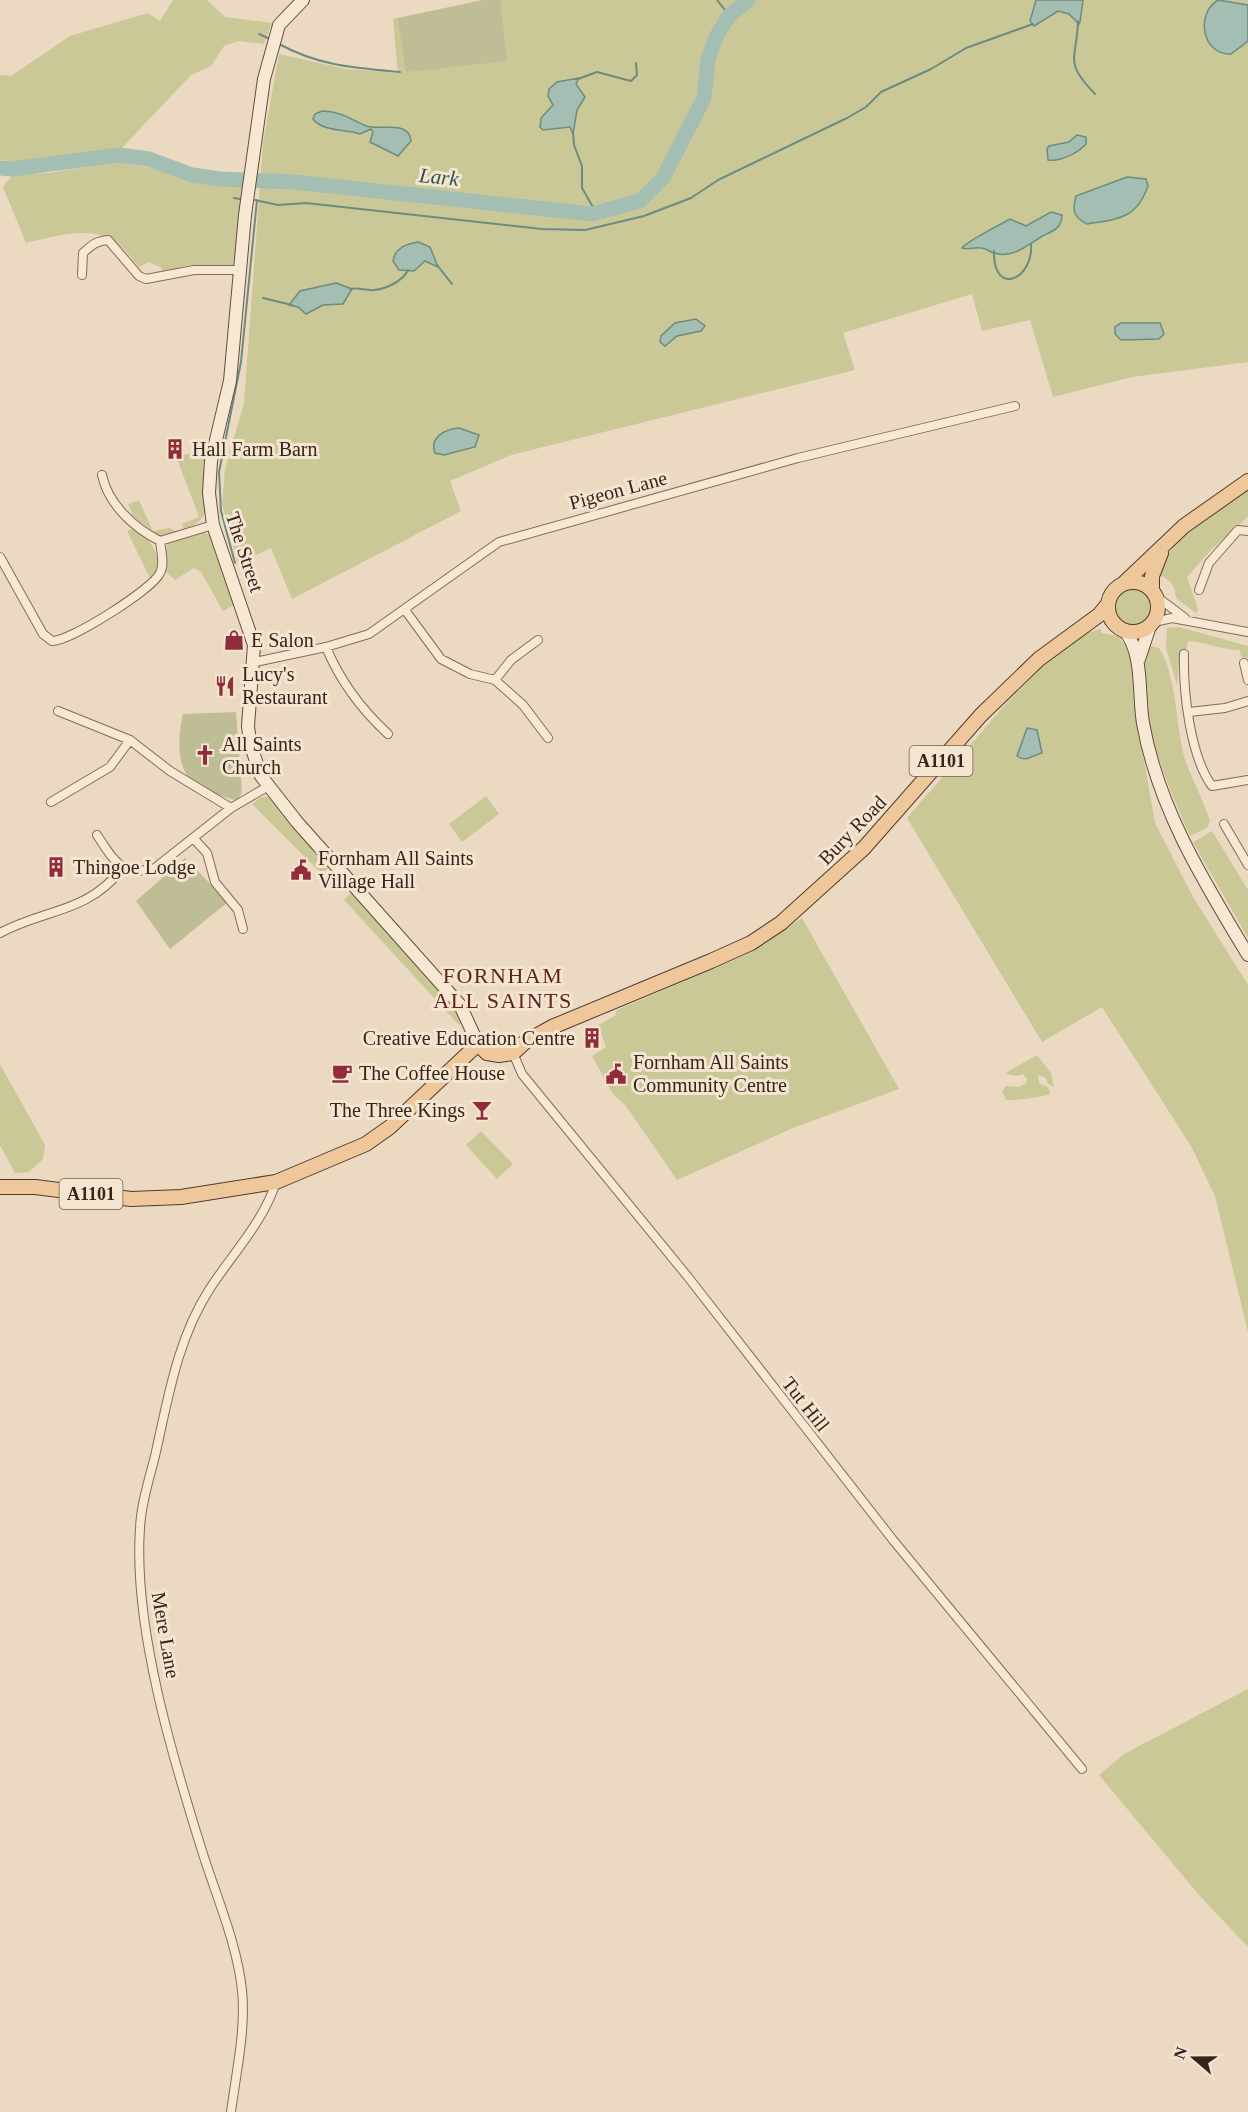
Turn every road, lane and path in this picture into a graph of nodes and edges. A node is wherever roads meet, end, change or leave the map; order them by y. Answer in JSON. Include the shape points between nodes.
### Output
{"nodes":[{"id":1,"x":303,"y":0,"type":"edge"},
{"id":2,"x":240,"y":270,"type":"junction"},
{"id":3,"x":82,"y":275,"type":"dead end"},
{"id":4,"x":1015,"y":406,"type":"dead end"},
{"id":5,"x":102,"y":475,"type":"dead end"},
{"id":6,"x":1248,"y":481,"type":"edge"},
{"id":7,"x":213,"y":525,"type":"junction"},
{"id":8,"x":1248,"y":531,"type":"edge"},
{"id":9,"x":160,"y":541,"type":"junction"},
{"id":10,"x":1163,"y":548,"type":"junction"},
{"id":11,"x":0,"y":556,"type":"edge"},
{"id":12,"x":1124,"y":583,"type":"junction"},
{"id":13,"x":1199,"y":590,"type":"dead end"},
{"id":14,"x":1154,"y":593,"type":"junction"},
{"id":15,"x":1108,"y":603,"type":"junction"},
{"id":16,"x":405,"y":610,"type":"junction"},
{"id":17,"x":1190,"y":621,"type":"junction"},
{"id":18,"x":1152,"y":624,"type":"junction"},
{"id":19,"x":1121,"y":628,"type":"junction"},
{"id":20,"x":1075,"y":632,"type":"junction"},
{"id":21,"x":1248,"y":632,"type":"edge"},
{"id":22,"x":538,"y":640,"type":"dead end"},
{"id":23,"x":327,"y":647,"type":"junction"},
{"id":24,"x":1184,"y":654,"type":"dead end"},
{"id":25,"x":255,"y":662,"type":"junction"},
{"id":26,"x":1137,"y":663,"type":"junction"},
{"id":27,"x":1244,"y":663,"type":"dead end"},
{"id":28,"x":495,"y":680,"type":"junction"},
{"id":29,"x":1248,"y":680,"type":"edge"},
{"id":30,"x":1248,"y":701,"type":"edge"},
{"id":31,"x":58,"y":711,"type":"dead end"},
{"id":32,"x":1189,"y":712,"type":"junction"},
{"id":33,"x":388,"y":734,"type":"dead end"},
{"id":34,"x":548,"y":738,"type":"dead end"},
{"id":35,"x":130,"y":740,"type":"junction"},
{"id":36,"x":1248,"y":780,"type":"edge"},
{"id":37,"x":267,"y":787,"type":"junction"},
{"id":38,"x":51,"y":802,"type":"dead end"},
{"id":39,"x":231,"y":808,"type":"junction"},
{"id":40,"x":1224,"y":824,"type":"dead end"},
{"id":41,"x":97,"y":835,"type":"dead end"},
{"id":42,"x":194,"y":838,"type":"junction"},
{"id":43,"x":1248,"y":865,"type":"edge"},
{"id":44,"x":123,"y":868,"type":"junction"},
{"id":45,"x":243,"y":929,"type":"dead end"},
{"id":46,"x":0,"y":933,"type":"edge"},
{"id":47,"x":1248,"y":955,"type":"edge"},
{"id":48,"x":478,"y":1044,"type":"junction"},
{"id":49,"x":513,"y":1053,"type":"junction"},
{"id":50,"x":276,"y":1182,"type":"junction"},
{"id":51,"x":0,"y":1187,"type":"edge"},
{"id":52,"x":1082,"y":1769,"type":"dead end"},
{"id":53,"x":231,"y":2112,"type":"edge"}],
"edges":[{"from":1,"to":2,"type":"main road","name":"The Street","via":[[284,18],[264,79]]},
{"from":2,"to":3,"type":"street","via":[[194,270],[146,279],[108,240],[102,240],[83,253]]},
{"from":2,"to":7,"type":"main road","name":"The Street","via":[[230,381],[209,477]]},
{"from":4,"to":16,"type":"street","name":"Pigeon Lane","via":[[798,458],[499,542]]},
{"from":5,"to":9,"type":"street","via":[[105,488],[125,515]]},
{"from":6,"to":10,"type":"main road","via":[[1204,510]]},
{"from":7,"to":9,"type":"street"},
{"from":7,"to":25,"type":"main road","name":"The Street","via":[[250,627]]},
{"from":8,"to":13,"type":"street","via":[[1238,530],[1209,563]]},
{"from":9,"to":11,"type":"street","via":[[162,566],[155,581],[59,641],[43,634]]},
{"from":10,"to":12,"type":"main road"},
{"from":10,"to":14,"type":"main road","via":[[1152,576]]},
{"from":12,"to":14,"type":"main road","via":[[1139,582]]},
{"from":12,"to":15,"type":"main road","via":[[1113,591]]},
{"from":14,"to":17,"type":"street","via":[[1168,608]]},
{"from":14,"to":18,"type":"main road","via":[[1159,605]]},
{"from":15,"to":19,"type":"main road","via":[[1112,620]]},
{"from":15,"to":20,"type":"main road","name":"Bury Road","number":"A1101","via":[[1099,615]]},
{"from":16,"to":23,"type":"street","name":"Pigeon Lane","via":[[369,634]]},
{"from":16,"to":28,"type":"street","via":[[441,659],[470,674]]},
{"from":17,"to":18,"type":"street","via":[[1172,618]]},
{"from":17,"to":21,"type":"street"},
{"from":18,"to":19,"type":"main road","via":[[1138,632]]},
{"from":18,"to":26,"type":"main road"},
{"from":19,"to":20,"type":"main road","name":"Bury Road","number":"A1101","via":[[1108,624]]},
{"from":19,"to":26,"type":"main road","via":[[1131,638]]},
{"from":20,"to":49,"type":"main road","name":"Bury Road","number":"A1101","via":[[1039,659],[981,715],[864,848],[781,922],[751,943],[552,1027]]},
{"from":22,"to":28,"type":"street","via":[[510,660]]},
{"from":23,"to":25,"type":"street","name":"Pigeon Lane"},
{"from":23,"to":33,"type":"street","via":[[336,671],[358,704]]},
{"from":24,"to":32,"type":"street"},
{"from":25,"to":37,"type":"main road","name":"The Street","via":[[248,726],[255,763]]},
{"from":26,"to":47,"type":"main road","via":[[1142,721],[1164,798],[1184,843]]},
{"from":27,"to":29,"type":"street"},
{"from":28,"to":34,"type":"street","via":[[523,705]]},
{"from":30,"to":32,"type":"street"},
{"from":31,"to":35,"type":"street"},
{"from":32,"to":36,"type":"street","via":[[1197,754],[1212,786]]},
{"from":35,"to":38,"type":"street","via":[[110,767]]},
{"from":35,"to":39,"type":"street","via":[[185,782]]},
{"from":37,"to":39,"type":"street"},
{"from":37,"to":48,"type":"main road","name":"The Street","via":[[460,1005]]},
{"from":39,"to":42,"type":"street"},
{"from":40,"to":43,"type":"street"},
{"from":41,"to":44,"type":"street"},
{"from":42,"to":44,"type":"street","via":[[155,868]]},
{"from":42,"to":45,"type":"street","via":[[207,853],[215,882],[238,910]]},
{"from":44,"to":46,"type":"street","via":[[96,896]]},
{"from":48,"to":49,"type":"main road","via":[[487,1053]]},
{"from":48,"to":50,"type":"main road","number":"A1101","via":[[422,1100],[374,1138]]},
{"from":49,"to":52,"type":"street","name":"Tut Hill","via":[[522,1074],[681,1268],[879,1523]]},
{"from":50,"to":51,"type":"main road","number":"A1101","via":[[182,1197],[131,1199],[35,1187]]},
{"from":50,"to":53,"type":"street","name":"Mere Lane","via":[[263,1214],[210,1289],[189,1328],[176,1364],[140,1532],[145,1625],[164,1713],[242,1988],[243,2011]]}]}
